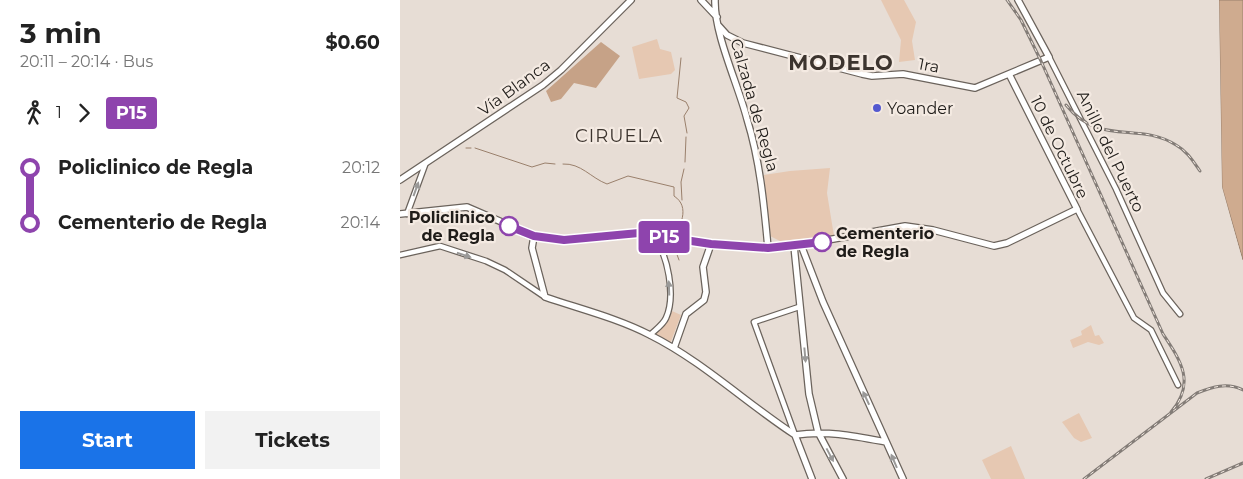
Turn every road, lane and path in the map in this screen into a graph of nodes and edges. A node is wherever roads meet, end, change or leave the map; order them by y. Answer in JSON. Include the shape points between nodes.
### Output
{"nodes":[{"id":1,"x":630,"y":0,"type":"edge"},
{"id":2,"x":701,"y":0,"type":"edge"},
{"id":3,"x":715,"y":0,"type":"edge"},
{"id":4,"x":1018,"y":0,"type":"edge"},
{"id":5,"x":717,"y":17,"type":"junction"},
{"id":6,"x":718,"y":26,"type":"junction"},
{"id":7,"x":1049,"y":57,"type":"junction"},
{"id":8,"x":1009,"y":74,"type":"junction"},
{"id":9,"x":424,"y":165,"type":"junction"},
{"id":10,"x":400,"y":180,"type":"edge"},
{"id":11,"x":1077,"y":209,"type":"junction"},
{"id":12,"x":403,"y":214,"type":"edge"},
{"id":13,"x":524,"y":233,"type":"junction"},
{"id":14,"x":534,"y":236,"type":"junction"},
{"id":15,"x":767,"y":236,"type":"junction"},
{"id":16,"x":801,"y":245,"type":"junction"},
{"id":17,"x":789,"y":246,"type":"junction"},
{"id":18,"x":532,"y":248,"type":"junction"},
{"id":19,"x":768,"y":248,"type":"junction"},
{"id":20,"x":400,"y":255,"type":"edge"},
{"id":21,"x":545,"y":297,"type":"junction"},
{"id":22,"x":800,"y":306,"type":"junction"},
{"id":23,"x":1180,"y":314,"type":"dead end"},
{"id":24,"x":652,"y":333,"type":"junction"},
{"id":25,"x":674,"y":348,"type":"junction"},
{"id":26,"x":1178,"y":385,"type":"dead end"},
{"id":27,"x":818,"y":432,"type":"junction"},
{"id":28,"x":795,"y":435,"type":"junction"},
{"id":29,"x":886,"y":442,"type":"junction"},
{"id":30,"x":812,"y":479,"type":"edge"},
{"id":31,"x":843,"y":479,"type":"edge"},
{"id":32,"x":902,"y":479,"type":"edge"}],
"edges":[{"from":1,"to":9,"type":"main road","name":"Vía Blanca","via":[[555,75]]},
{"from":2,"to":5,"type":"main road"},
{"from":3,"to":5,"type":"main road","name":"Calzada de Regla"},
{"from":4,"to":7,"type":"main road","name":"Anillo del Puerto"},
{"from":5,"to":6,"type":"main road","name":"Calzada de Regla"},
{"from":6,"to":8,"type":"main road","name":"1ra","via":[[743,43],[872,76],[903,74],[976,88]]},
{"from":6,"to":15,"type":"main road","name":"Calzada de Regla","via":[[748,119],[761,174]]},
{"from":7,"to":8,"type":"main road","name":"1ra"},
{"from":7,"to":23,"type":"street","name":"Anillo del Puerto","via":[[1116,189],[1162,292]]},
{"from":8,"to":11,"type":"main road","name":"10 de Octubre"},
{"from":9,"to":10,"type":"main road","name":"Vía Blanca"},
{"from":12,"to":9,"type":"street","one_way":true},
{"from":11,"to":16,"type":"main road","name":"10 de Octubre","via":[[1007,243],[994,246],[905,226]]},
{"from":11,"to":26,"type":"street","via":[[1134,318],[1151,330]]},
{"from":12,"to":13,"type":"main road","via":[[467,207]]},
{"from":13,"to":14,"type":"main road"},
{"from":13,"to":18,"type":"main road"},
{"from":14,"to":18,"type":"main road"},
{"from":24,"to":14,"type":"street","one_way":true,"via":[[667,318],[670,299],[666,260],[653,236],[639,233],[564,240]]},
{"from":15,"to":17,"type":"main road","via":[[777,244]]},
{"from":15,"to":19,"type":"main road","name":"Calzada de Regla"},
{"from":16,"to":17,"type":"main road","name":"10 de Octubre"},
{"from":29,"to":16,"type":"main road","one_way":true},
{"from":17,"to":19,"type":"main road","name":"10 de Octubre"},
{"from":17,"to":22,"type":"main road","via":[[795,255]]},
{"from":18,"to":21,"type":"main road"},
{"from":19,"to":25,"type":"main road","name":"10 de Octubre","via":[[711,244],[703,267],[704,300],[684,318]]},
{"from":20,"to":21,"type":"street","one_way":true,"via":[[440,246],[505,270]]},
{"from":21,"to":24,"type":"main road"},
{"from":22,"to":27,"type":"main road","one_way":true,"via":[[808,394]]},
{"from":22,"to":28,"type":"street","via":[[754,322]]},
{"from":24,"to":25,"type":"main road"},
{"from":25,"to":28,"type":"main road"},
{"from":27,"to":28,"type":"main road"},
{"from":27,"to":29,"type":"main road"},
{"from":27,"to":31,"type":"main road","one_way":true},
{"from":28,"to":30,"type":"main road"},
{"from":32,"to":29,"type":"main road","one_way":true}]}
